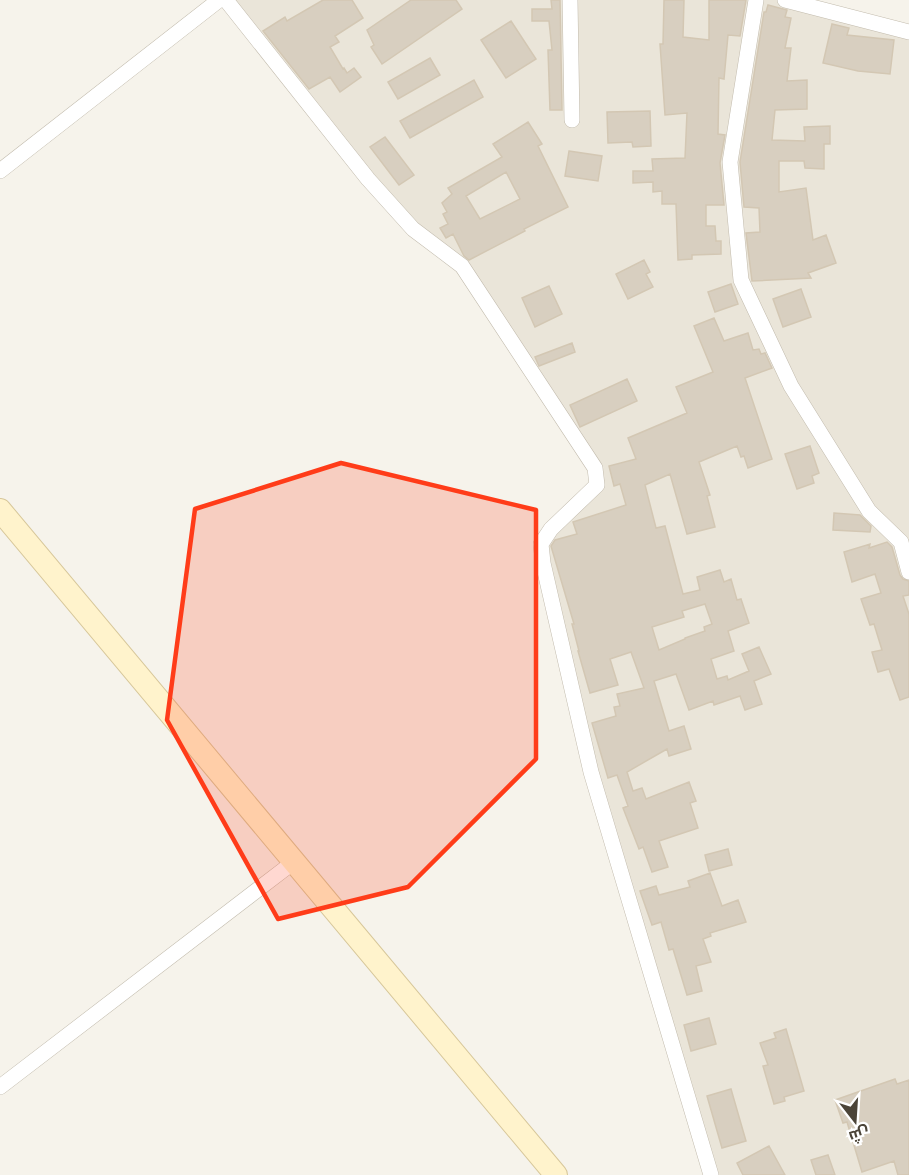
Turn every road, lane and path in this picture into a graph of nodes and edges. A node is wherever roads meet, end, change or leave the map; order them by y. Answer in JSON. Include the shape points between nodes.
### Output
{"nodes":[{"id":1,"x":219,"y":0,"type":"edge"},
{"id":2,"x":226,"y":0,"type":"edge"},
{"id":3,"x":570,"y":0,"type":"edge"},
{"id":4,"x":756,"y":0,"type":"edge"},
{"id":5,"x":785,"y":0,"type":"edge"},
{"id":6,"x":909,"y":32,"type":"edge"},
{"id":7,"x":572,"y":120,"type":"dead end"},
{"id":8,"x":0,"y":171,"type":"edge"},
{"id":9,"x":0,"y":510,"type":"edge"},
{"id":10,"x":905,"y":542,"type":"edge"},
{"id":11,"x":909,"y":572,"type":"edge"},
{"id":12,"x":295,"y":861,"type":"junction"},
{"id":13,"x":0,"y":1087,"type":"edge"},
{"id":14,"x":556,"y":1175,"type":"edge"},
{"id":15,"x":711,"y":1175,"type":"edge"}],
"edges":[{"from":1,"to":8,"type":"street"},
{"from":2,"to":15,"type":"street","via":[[368,179],[413,229],[462,266],[595,468],[597,485],[550,529],[541,544],[543,563],[591,771]]},
{"from":3,"to":7,"type":"street"},
{"from":4,"to":10,"type":"street","via":[[730,162],[741,280],[791,386],[869,511]]},
{"from":5,"to":6,"type":"street"},
{"from":9,"to":12,"type":"main road"},
{"from":10,"to":11,"type":"street"},
{"from":12,"to":13,"type":"street"},
{"from":12,"to":14,"type":"main road"}]}
